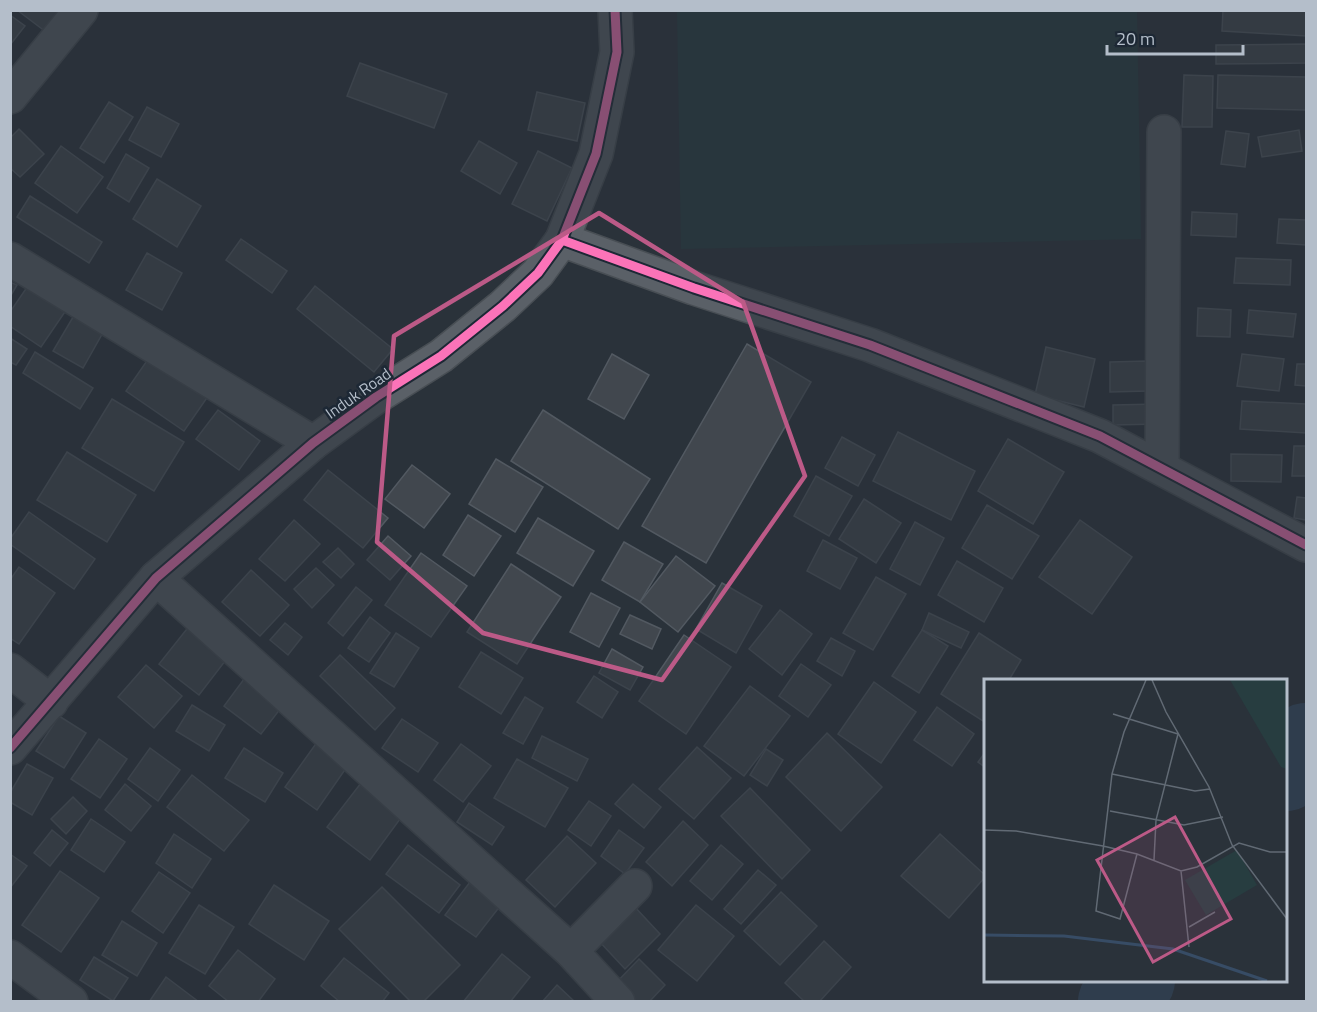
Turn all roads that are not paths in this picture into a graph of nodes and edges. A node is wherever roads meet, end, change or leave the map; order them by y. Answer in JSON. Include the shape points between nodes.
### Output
{"nodes":[{"id":1,"x":81,"y":10,"type":"edge"},
{"id":2,"x":615,"y":10,"type":"edge"},
{"id":3,"x":10,"y":97,"type":"edge"},
{"id":4,"x":1164,"y":132,"type":"dead end"},
{"id":5,"x":562,"y":240,"type":"junction"},
{"id":6,"x":10,"y":259,"type":"edge"},
{"id":7,"x":313,"y":443,"type":"junction"},
{"id":8,"x":1162,"y":467,"type":"junction"},
{"id":9,"x":1306,"y":545,"type":"edge"},
{"id":10,"x":156,"y":578,"type":"junction"},
{"id":11,"x":10,"y":670,"type":"edge"},
{"id":12,"x":51,"y":702,"type":"junction"},
{"id":13,"x":10,"y":748,"type":"edge"},
{"id":14,"x":635,"y":886,"type":"dead end"},
{"id":15,"x":571,"y":951,"type":"junction"},
{"id":16,"x":10,"y":957,"type":"edge"},
{"id":17,"x":71,"y":1002,"type":"edge"},
{"id":18,"x":618,"y":1002,"type":"edge"}],
"edges":[{"from":1,"to":3,"type":"street"},
{"from":2,"to":5,"type":"street","name":"Induk Road","via":[[617,52],[596,154]]},
{"from":4,"to":8,"type":"street"},
{"from":5,"to":7,"type":"street","name":"Induk Road","via":[[538,273],[503,306],[441,356]]},
{"from":5,"to":8,"type":"street","via":[[870,345],[1100,436]]},
{"from":6,"to":7,"type":"street"},
{"from":7,"to":10,"type":"street","name":"Induk Road"},
{"from":8,"to":9,"type":"street"},
{"from":10,"to":12,"type":"street","name":"Induk Road"},
{"from":10,"to":15,"type":"street"},
{"from":11,"to":12,"type":"street"},
{"from":12,"to":13,"type":"street","name":"Induk Road"},
{"from":14,"to":15,"type":"street"},
{"from":15,"to":18,"type":"street"},
{"from":16,"to":17,"type":"street"}]}
